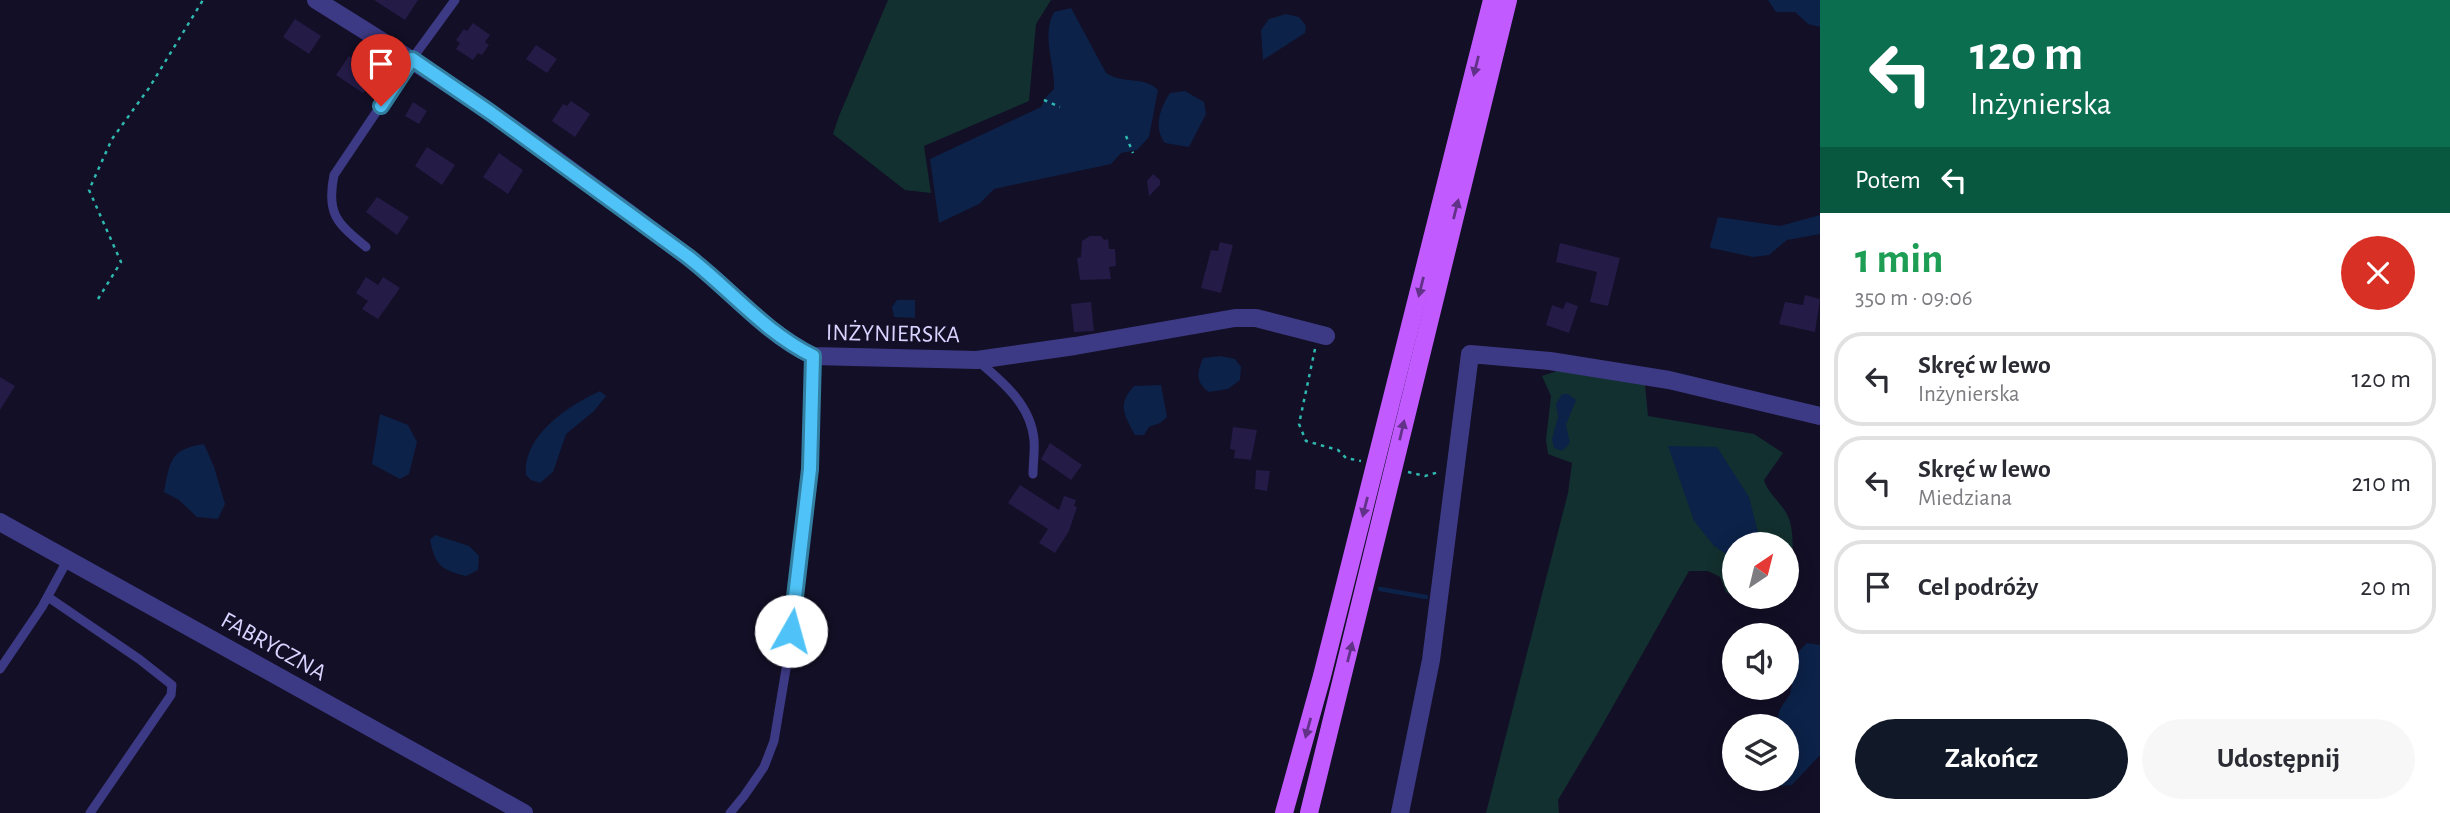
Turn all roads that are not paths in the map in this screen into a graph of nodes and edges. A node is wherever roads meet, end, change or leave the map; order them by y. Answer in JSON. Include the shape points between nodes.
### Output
{"nodes":[{"id":1,"x":316,"y":0,"type":"edge"},
{"id":2,"x":455,"y":0,"type":"edge"},
{"id":3,"x":1492,"y":0,"type":"edge"},
{"id":4,"x":1508,"y":0,"type":"edge"},
{"id":5,"x":412,"y":59,"type":"junction"},
{"id":6,"x":366,"y":247,"type":"dead end"},
{"id":7,"x":1321,"y":335,"type":"road end"},
{"id":8,"x":813,"y":356,"type":"junction"},
{"id":9,"x":977,"y":360,"type":"junction"},
{"id":10,"x":1820,"y":416,"type":"edge"},
{"id":11,"x":1033,"y":474,"type":"dead end"},
{"id":12,"x":0,"y":522,"type":"edge"},
{"id":13,"x":68,"y":559,"type":"junction"},
{"id":14,"x":48,"y":597,"type":"junction"},
{"id":15,"x":0,"y":669,"type":"edge"},
{"id":16,"x":90,"y":813,"type":"edge"},
{"id":17,"x":524,"y":813,"type":"edge"},
{"id":18,"x":730,"y":813,"type":"edge"},
{"id":19,"x":1284,"y":813,"type":"edge"},
{"id":20,"x":1309,"y":813,"type":"edge"},
{"id":21,"x":1400,"y":813,"type":"edge"}],
"edges":[{"from":1,"to":5,"type":"street","name":"INŻYNIERSKA"},
{"from":2,"to":5,"type":"lane"},
{"from":3,"to":19,"type":"main road","one_way":true,"via":[[1326,663]]},
{"from":20,"to":4,"type":"main road","one_way":true},
{"from":5,"to":6,"type":"lane","via":[[334,175],[330,193],[334,215]]},
{"from":5,"to":8,"type":"street","name":"INŻYNIERSKA","via":[[676,248],[775,334]]},
{"from":7,"to":9,"type":"street","name":"INŻYNIERSKA","via":[[1256,318],[1235,318]]},
{"from":8,"to":9,"type":"street","name":"INŻYNIERSKA"},
{"from":8,"to":18,"type":"lane","via":[[810,469],[774,741],[764,767]]},
{"from":9,"to":11,"type":"lane","via":[[1025,410],[1034,440]]},
{"from":10,"to":21,"type":"street","via":[[1669,380],[1470,354],[1431,660]]},
{"from":12,"to":13,"type":"street","name":"FABRYCZNA"},
{"from":13,"to":14,"type":"lane"},
{"from":13,"to":17,"type":"street","name":"FABRYCZNA"},
{"from":14,"to":15,"type":"lane"},
{"from":14,"to":16,"type":"lane","via":[[172,685],[171,695]]}]}
